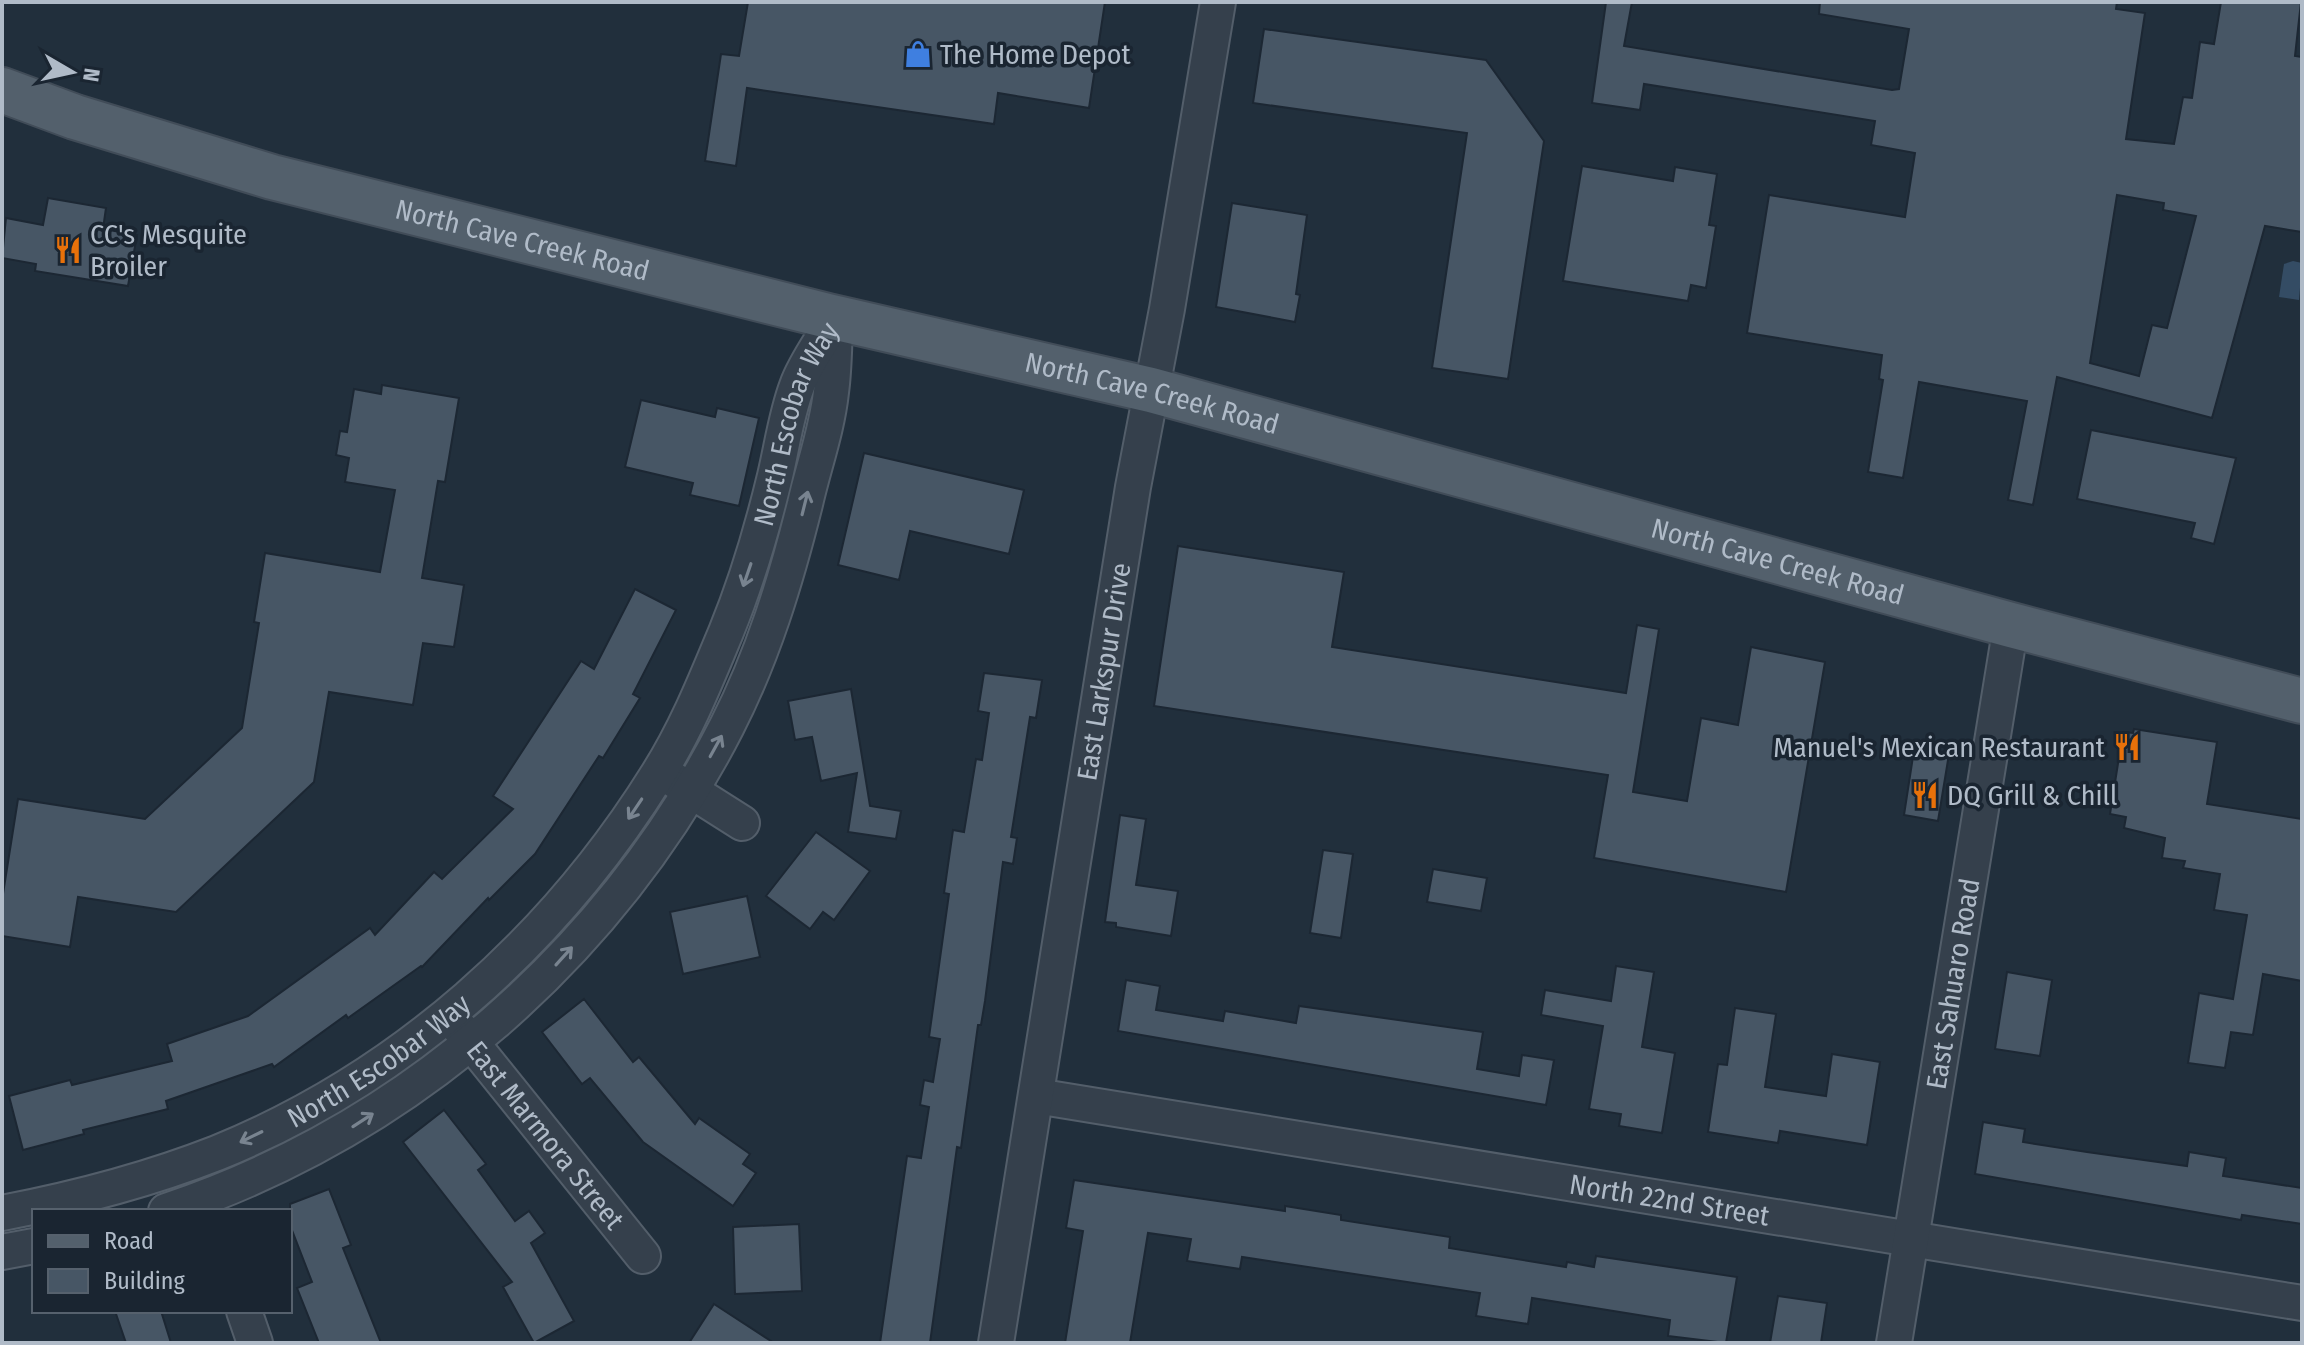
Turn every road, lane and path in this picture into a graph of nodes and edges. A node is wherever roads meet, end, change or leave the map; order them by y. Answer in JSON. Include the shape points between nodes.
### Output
{"nodes":[{"id":1,"x":1218,"y":2,"type":"edge"},
{"id":2,"x":2,"y":90,"type":"edge"},
{"id":3,"x":835,"y":318,"type":"junction"},
{"id":4,"x":1151,"y":390,"type":"junction"},
{"id":5,"x":2011,"y":625,"type":"junction"},
{"id":6,"x":2302,"y":701,"type":"edge"},
{"id":7,"x":660,"y":772,"type":"junction"},
{"id":8,"x":691,"y":790,"type":"junction"},
{"id":9,"x":742,"y":823,"type":"dead end"},
{"id":10,"x":450,"y":1015,"type":"junction"},
{"id":11,"x":472,"y":1043,"type":"junction"},
{"id":12,"x":1036,"y":1096,"type":"junction"},
{"id":13,"x":189,"y":1163,"type":"junction"},
{"id":14,"x":204,"y":1205,"type":"edge"},
{"id":15,"x":179,"y":1209,"type":"edge"},
{"id":16,"x":2,"y":1213,"type":"edge"},
{"id":17,"x":1910,"y":1240,"type":"junction"},
{"id":18,"x":32,"y":1246,"type":"edge"},
{"id":19,"x":2,"y":1252,"type":"edge"},
{"id":20,"x":643,"y":1256,"type":"dead end"},
{"id":21,"x":2302,"y":1303,"type":"edge"},
{"id":22,"x":245,"y":1313,"type":"edge"},
{"id":23,"x":255,"y":1343,"type":"edge"},
{"id":24,"x":996,"y":1343,"type":"edge"},
{"id":25,"x":1894,"y":1343,"type":"edge"}],
"edges":[{"from":1,"to":4,"type":"street","name":"East Larkspur Drive"},
{"from":2,"to":3,"type":"main road","name":"North Cave Creek Road","via":[[272,177]]},
{"from":3,"to":4,"type":"main road","name":"North Cave Creek Road"},
{"from":3,"to":7,"type":"street","name":"North Escobar Way","one_way":true,"via":[[797,385],[739,599]]},
{"from":8,"to":3,"type":"street","name":"North Escobar Way","one_way":true,"via":[[750,675],[793,554],[831,394]]},
{"from":4,"to":5,"type":"main road","name":"North Cave Creek Road"},
{"from":4,"to":12,"type":"street","name":"East Larkspur Drive"},
{"from":5,"to":6,"type":"main road","name":"North Cave Creek Road"},
{"from":5,"to":17,"type":"street","name":"East Sahuaro Road"},
{"from":7,"to":8,"type":"street"},
{"from":7,"to":10,"type":"street","name":"North Escobar Way","one_way":true,"via":[[568,898]]},
{"from":8,"to":9,"type":"street"},
{"from":11,"to":8,"type":"street","name":"North Escobar Way","one_way":true,"via":[[537,987],[585,933],[645,860]]},
{"from":10,"to":11,"type":"street","name":"East Marmora Street"},
{"from":10,"to":13,"type":"street","name":"North Escobar Way","one_way":true,"via":[[304,1110]]},
{"from":14,"to":11,"type":"street","name":"North Escobar Way","one_way":true,"via":[[343,1132]]},
{"from":11,"to":20,"type":"street","name":"East Marmora Street"},
{"from":12,"to":17,"type":"street","name":"North 22nd Street"},
{"from":12,"to":24,"type":"street","name":"East Larkspur Drive"},
{"from":13,"to":14,"type":"street"},
{"from":13,"to":16,"type":"street","name":"North Escobar Way","via":[[94,1193]]},
{"from":14,"to":15,"type":"street","name":"North Escobar Way"},
{"from":17,"to":21,"type":"street","name":"North 22nd Street"},
{"from":17,"to":25,"type":"street","name":"East Sahuaro Road"},
{"from":18,"to":19,"type":"street"},
{"from":22,"to":23,"type":"street"}]}
